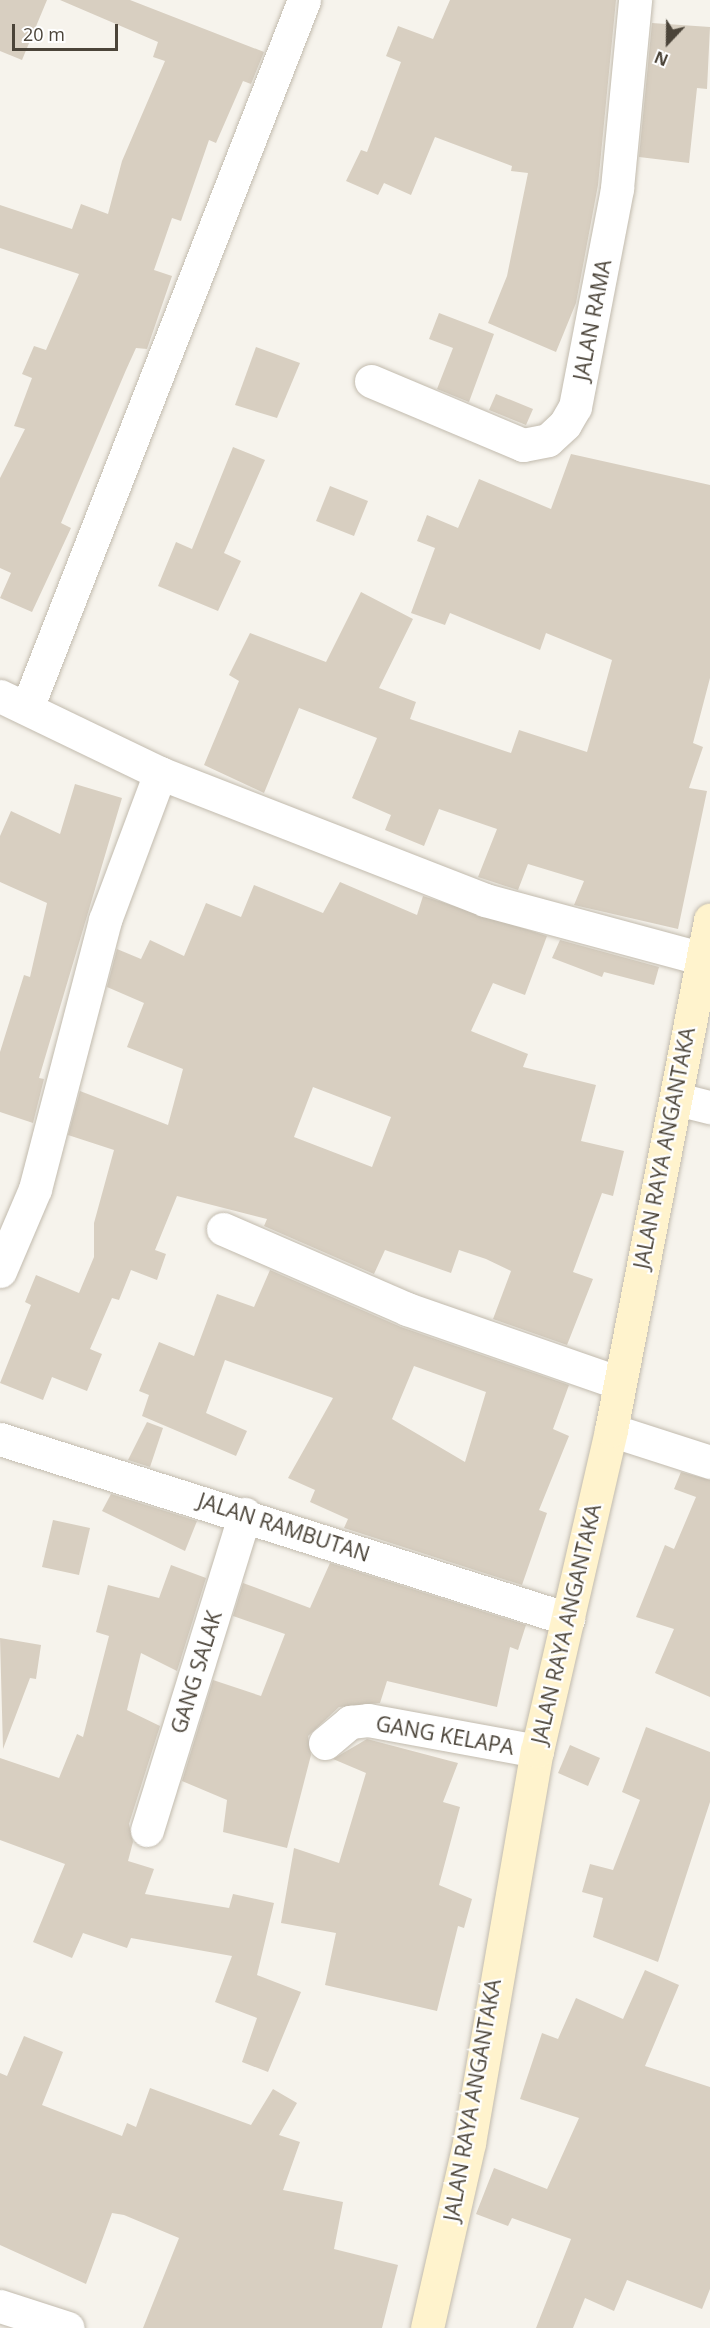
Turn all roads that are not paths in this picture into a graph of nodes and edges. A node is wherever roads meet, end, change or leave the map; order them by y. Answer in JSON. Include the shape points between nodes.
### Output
{"nodes":[{"id":1,"x":304,"y":0,"type":"edge"},
{"id":2,"x":635,"y":0,"type":"edge"},
{"id":3,"x":371,"y":381,"type":"dead end"},
{"id":4,"x":14,"y":702,"type":"edge"},
{"id":5,"x":160,"y":773,"type":"junction"},
{"id":6,"x":710,"y":920,"type":"edge"},
{"id":7,"x":703,"y":959,"type":"junction"},
{"id":8,"x":677,"y":1099,"type":"junction"},
{"id":9,"x":710,"y":1107,"type":"edge"},
{"id":10,"x":223,"y":1229,"type":"dead end"},
{"id":11,"x":0,"y":1271,"type":"edge"},
{"id":12,"x":617,"y":1382,"type":"junction"},
{"id":13,"x":611,"y":1430,"type":"junction"},
{"id":14,"x":0,"y":1439,"type":"edge"},
{"id":15,"x":710,"y":1462,"type":"edge"},
{"id":16,"x":245,"y":1514,"type":"junction"},
{"id":17,"x":568,"y":1619,"type":"junction"},
{"id":18,"x":325,"y":1743,"type":"dead end"},
{"id":19,"x":537,"y":1751,"type":"junction"},
{"id":20,"x":147,"y":1830,"type":"dead end"},
{"id":21,"x":0,"y":2306,"type":"edge"},
{"id":22,"x":68,"y":2328,"type":"edge"},
{"id":23,"x":427,"y":2328,"type":"edge"}],
"edges":[{"from":1,"to":4,"type":"street"},
{"from":2,"to":3,"type":"street","name":"JALAN RAMA","via":[[617,188],[575,407],[566,424],[548,440],[523,445]]},
{"from":4,"to":5,"type":"street"},
{"from":5,"to":7,"type":"street","via":[[485,900]]},
{"from":5,"to":11,"type":"street","via":[[105,920],[35,1189]]},
{"from":6,"to":7,"type":"main road","name":"JALAN RAYA ANGANTAKA"},
{"from":7,"to":8,"type":"main road","name":"JALAN RAYA ANGANTAKA"},
{"from":8,"to":9,"type":"street"},
{"from":8,"to":12,"type":"main road","name":"JALAN RAYA ANGANTAKA"},
{"from":10,"to":12,"type":"street","via":[[407,1309]]},
{"from":12,"to":13,"type":"main road","name":"JALAN RAYA ANGANTAKA"},
{"from":13,"to":15,"type":"street"},
{"from":13,"to":17,"type":"main road","name":"JALAN RAYA ANGANTAKA"},
{"from":14,"to":16,"type":"street","name":"JALAN RAMBUTAN"},
{"from":16,"to":17,"type":"street","name":"JALAN RAMBUTAN"},
{"from":16,"to":20,"type":"street","name":"GANG SALAK"},
{"from":17,"to":19,"type":"main road","name":"JALAN RAYA ANGANTAKA"},
{"from":18,"to":19,"type":"street","name":"GANG KELAPA","via":[[350,1722],[368,1720]]},
{"from":19,"to":23,"type":"main road","name":"JALAN RAYA ANGANTAKA","via":[[469,2143]]},
{"from":21,"to":22,"type":"street"}]}
